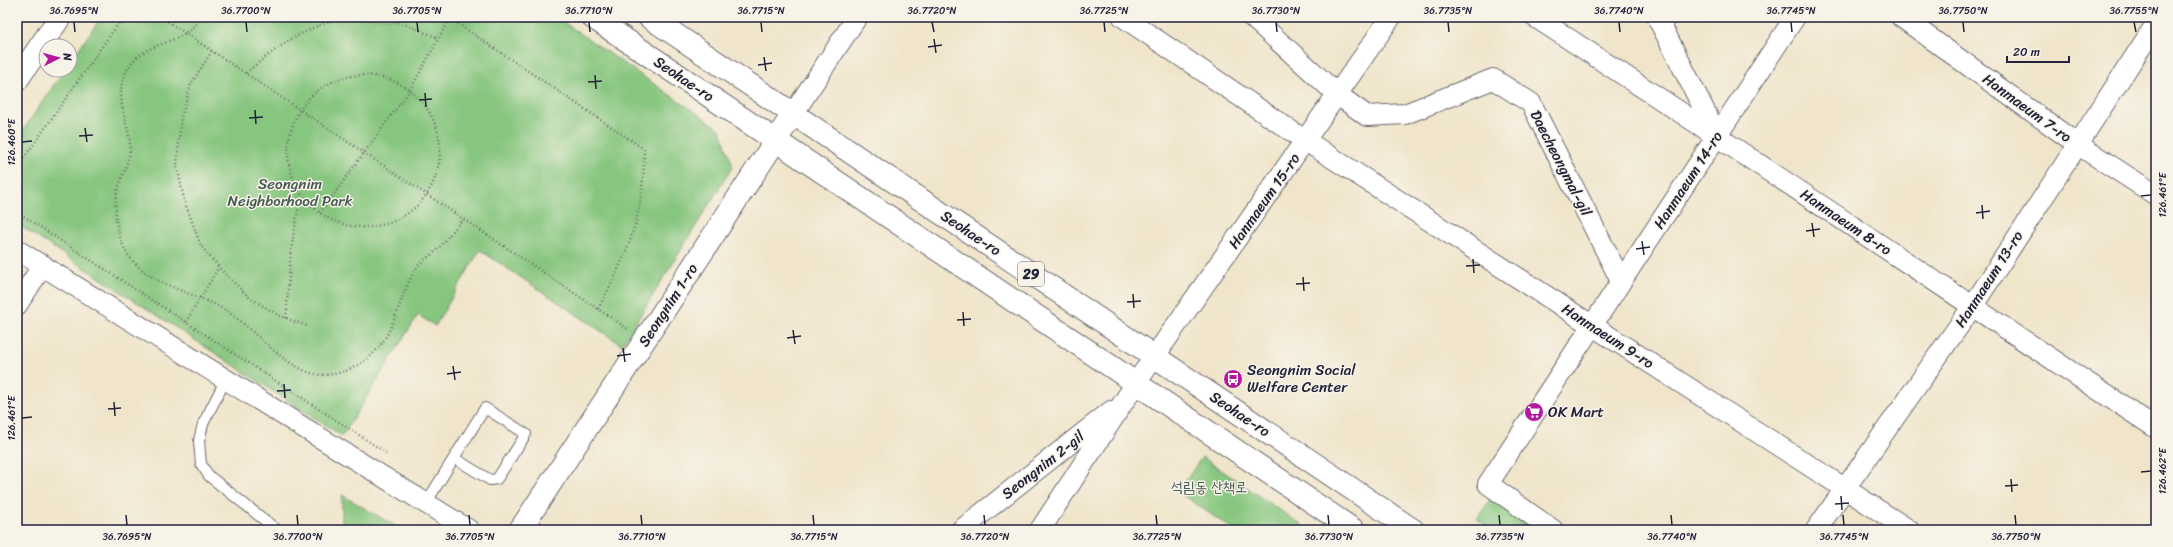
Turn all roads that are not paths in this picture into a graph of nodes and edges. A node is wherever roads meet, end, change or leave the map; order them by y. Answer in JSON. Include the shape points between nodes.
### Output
{"nodes":[{"id":1,"x":60,"y":17,"type":"edge"},
{"id":2,"x":592,"y":17,"type":"edge"},
{"id":3,"x":649,"y":17,"type":"edge"},
{"id":4,"x":857,"y":17,"type":"edge"},
{"id":5,"x":1123,"y":17,"type":"edge"},
{"id":6,"x":1252,"y":17,"type":"edge"},
{"id":7,"x":1391,"y":17,"type":"edge"},
{"id":8,"x":1535,"y":17,"type":"edge"},
{"id":9,"x":1658,"y":17,"type":"edge"},
{"id":10,"x":1795,"y":17,"type":"edge"},
{"id":11,"x":1901,"y":17,"type":"edge"},
{"id":12,"x":2156,"y":24,"type":"edge"},
{"id":13,"x":17,"y":80,"type":"edge"},
{"id":14,"x":1338,"y":95,"type":"junction"},
{"id":15,"x":793,"y":114,"type":"junction"},
{"id":16,"x":1718,"y":135,"type":"junction"},
{"id":17,"x":776,"y":141,"type":"junction"},
{"id":18,"x":1306,"y":141,"type":"junction"},
{"id":19,"x":2077,"y":144,"type":"junction"},
{"id":20,"x":2156,"y":195,"type":"edge"},
{"id":21,"x":17,"y":250,"type":"edge"},
{"id":22,"x":43,"y":265,"type":"junction"},
{"id":23,"x":1622,"y":281,"type":"junction"},
{"id":24,"x":17,"y":305,"type":"edge"},
{"id":25,"x":1972,"y":307,"type":"junction"},
{"id":26,"x":1592,"y":326,"type":"junction"},
{"id":27,"x":1155,"y":357,"type":"junction"},
{"id":28,"x":226,"y":379,"type":"junction"},
{"id":29,"x":1131,"y":392,"type":"junction"},
{"id":30,"x":2156,"y":428,"type":"edge"},
{"id":31,"x":454,"y":458,"type":"junction"},
{"id":32,"x":1844,"y":488,"type":"junction"},
{"id":33,"x":426,"y":503,"type":"junction"},
{"id":34,"x":277,"y":530,"type":"edge"},
{"id":35,"x":469,"y":530,"type":"edge"},
{"id":36,"x":520,"y":530,"type":"edge"},
{"id":37,"x":961,"y":530,"type":"edge"},
{"id":38,"x":1040,"y":530,"type":"edge"},
{"id":39,"x":1354,"y":530,"type":"edge"},
{"id":40,"x":1413,"y":530,"type":"edge"},
{"id":41,"x":1553,"y":530,"type":"edge"},
{"id":42,"x":1816,"y":530,"type":"edge"},
{"id":43,"x":1909,"y":530,"type":"edge"}],
"edges":[{"from":1,"to":13,"type":"main road"},
{"from":2,"to":17,"type":"main road","name":"Seohae-ro","number":"29"},
{"from":3,"to":15,"type":"main road","name":"Seohae-ro","number":"29"},
{"from":4,"to":15,"type":"street"},
{"from":5,"to":18,"type":"street","name":"Hanmaeum 9-ro"},
{"from":6,"to":14,"type":"street","name":"Daecheongmal-gil"},
{"from":7,"to":14,"type":"street","name":"Hanmaeum 15-ro"},
{"from":8,"to":16,"type":"street","name":"Hanmaeum 8-ro"},
{"from":9,"to":16,"type":"street"},
{"from":10,"to":16,"type":"street","name":"Hanmaeum 14-ro"},
{"from":11,"to":19,"type":"street","name":"Hanmaeum 7-ro"},
{"from":12,"to":19,"type":"street","name":"Hanmaeum 13-ro"},
{"from":14,"to":18,"type":"street","name":"Hanmaeum 15-ro"},
{"from":14,"to":23,"type":"street","name":"Daecheongmal-gil","via":[[1366,116],[1405,114],[1493,79],[1531,103]]},
{"from":15,"to":17,"type":"main road","name":"Seongnim 1-ro"},
{"from":15,"to":27,"type":"main road","name":"Seohae-ro","number":"29"},
{"from":16,"to":23,"type":"street","name":"Hanmaeum 14-ro"},
{"from":16,"to":25,"type":"street","name":"Hanmaeum 8-ro"},
{"from":17,"to":29,"type":"main road","name":"Seohae-ro","number":"29"},
{"from":17,"to":36,"type":"main road","name":"Seongnim 1-ro"},
{"from":18,"to":26,"type":"street","name":"Hanmaeum 9-ro"},
{"from":18,"to":27,"type":"street","name":"Hanmaeum 15-ro"},
{"from":19,"to":20,"type":"street","name":"Hanmaeum 7-ro"},
{"from":19,"to":25,"type":"street","name":"Hanmaeum 13-ro"},
{"from":21,"to":22,"type":"street"},
{"from":22,"to":24,"type":"street"},
{"from":22,"to":28,"type":"street"},
{"from":23,"to":26,"type":"street","name":"Hanmaeum 14-ro"},
{"from":25,"to":30,"type":"street","name":"Hanmaeum 8-ro"},
{"from":25,"to":32,"type":"street","name":"Hanmaeum 13-ro"},
{"from":26,"to":32,"type":"street","name":"Hanmaeum 9-ro"},
{"from":26,"to":41,"type":"street","name":"Hanmaeum 14-ro","via":[[1488,484]]},
{"from":27,"to":29,"type":"street","name":"Hanmaeum 15-ro"},
{"from":27,"to":40,"type":"main road","name":"Seohae-ro","number":"29"},
{"from":28,"to":33,"type":"street"},
{"from":28,"to":34,"type":"lane","via":[[203,424],[199,441],[201,464],[209,476]]},
{"from":29,"to":37,"type":"street","name":"Seongnim 2-gil"},
{"from":29,"to":38,"type":"street"},
{"from":29,"to":39,"type":"main road","name":"Seohae-ro","number":"29"},
{"from":31,"to":31,"type":"lane","via":[[485,408],[526,434],[497,479],[490,480]]},
{"from":31,"to":33,"type":"lane"},
{"from":32,"to":42,"type":"street","name":"Hanmaeum 13-ro"},
{"from":32,"to":43,"type":"street","name":"Hanmaeum 9-ro"},
{"from":33,"to":35,"type":"street"}]}
